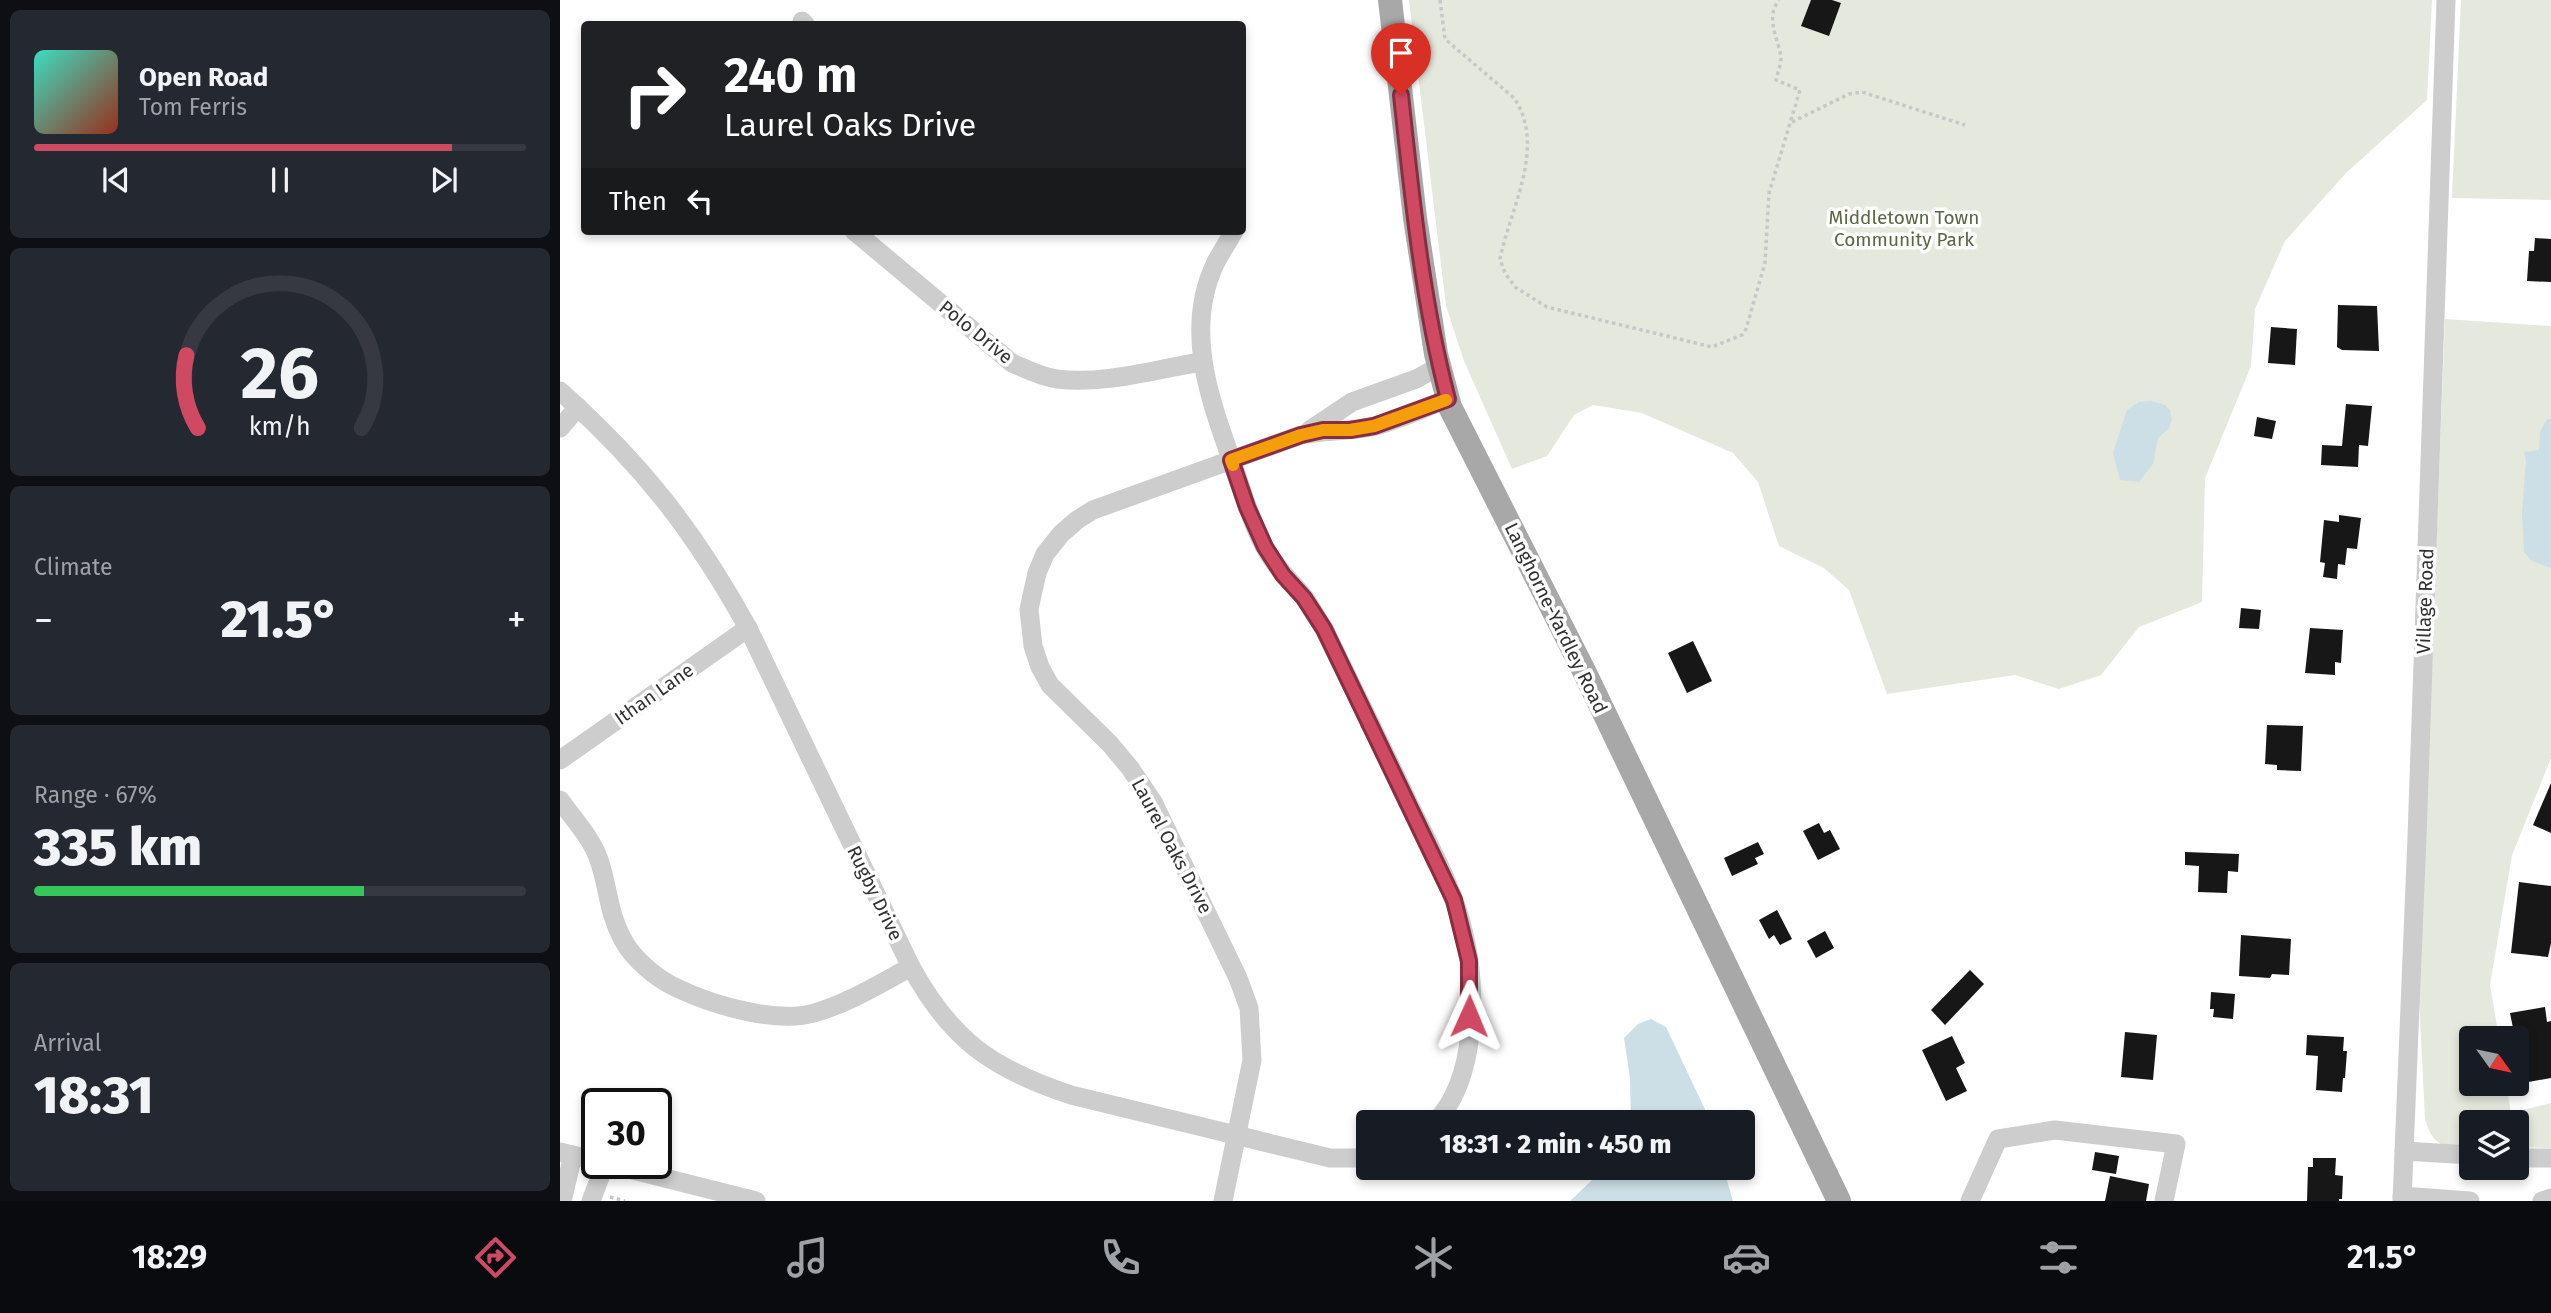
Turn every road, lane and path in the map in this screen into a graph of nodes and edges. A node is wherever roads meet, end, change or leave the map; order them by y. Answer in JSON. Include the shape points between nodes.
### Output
{"nodes":[{"id":1,"x":1390,"y":0,"type":"edge"},
{"id":2,"x":1440,"y":0,"type":"edge"},
{"id":3,"x":1779,"y":0,"type":"edge"},
{"id":4,"x":2446,"y":0,"type":"edge"},
{"id":5,"x":1792,"y":122,"type":"junction"},
{"id":6,"x":1965,"y":125,"type":"dead end"},
{"id":7,"x":859,"y":235,"type":"edge"},
{"id":8,"x":1232,"y":235,"type":"edge"},
{"id":9,"x":1202,"y":362,"type":"junction"},
{"id":10,"x":1440,"y":366,"type":"junction"},
{"id":11,"x":560,"y":391,"type":"edge"},
{"id":12,"x":1448,"y":399,"type":"junction"},
{"id":13,"x":578,"y":407,"type":"junction"},
{"id":14,"x":560,"y":428,"type":"edge"},
{"id":15,"x":1301,"y":435,"type":"junction"},
{"id":16,"x":1231,"y":460,"type":"junction"},
{"id":17,"x":748,"y":628,"type":"junction"},
{"id":18,"x":560,"y":760,"type":"edge"},
{"id":19,"x":560,"y":800,"type":"edge"},
{"id":20,"x":911,"y":967,"type":"junction"},
{"id":21,"x":1445,"y":1110,"type":"edge"},
{"id":22,"x":1236,"y":1136,"type":"junction"},
{"id":23,"x":2404,"y":1152,"type":"junction"},
{"id":24,"x":567,"y":1153,"type":"edge"},
{"id":25,"x":2459,"y":1154,"type":"edge"},
{"id":26,"x":1356,"y":1158,"type":"edge"},
{"id":27,"x":2529,"y":1158,"type":"edge"},
{"id":28,"x":2551,"y":1158,"type":"edge"},
{"id":29,"x":601,"y":1179,"type":"edge"},
{"id":30,"x":667,"y":1179,"type":"edge"},
{"id":31,"x":2551,"y":1198,"type":"edge"},
{"id":32,"x":2402,"y":1199,"type":"edge"},
{"id":33,"x":562,"y":1201,"type":"edge"},
{"id":34,"x":591,"y":1201,"type":"edge"},
{"id":35,"x":756,"y":1201,"type":"edge"},
{"id":36,"x":1223,"y":1201,"type":"edge"},
{"id":37,"x":1839,"y":1201,"type":"edge"},
{"id":38,"x":1970,"y":1201,"type":"edge"},
{"id":39,"x":2164,"y":1201,"type":"edge"},
{"id":40,"x":2470,"y":1201,"type":"edge"},
{"id":41,"x":2542,"y":1201,"type":"edge"}],
"edges":[{"from":1,"to":10,"type":"main road","name":"Langhorne-Yardley Road","via":[[1415,218]]},
{"from":2,"to":5,"type":"path","via":[[1446,38],[1520,107],[1527,148],[1525,171],[1500,259],[1515,287],[1547,307],[1712,347],[1742,335],[1765,263],[1769,193]]},
{"from":3,"to":5,"type":"path","via":[[1772,24],[1781,59],[1776,80],[1800,90]]},
{"from":4,"to":23,"type":"street","name":"Village Road"},
{"from":5,"to":6,"type":"path","via":[[1862,92]]},
{"from":7,"to":9,"type":"street","name":"Polo Drive","via":[[1012,363],[1042,376],[1101,379]]},
{"from":8,"to":9,"type":"street","via":[[1214,265],[1208,287]]},
{"from":9,"to":16,"type":"street"},
{"from":10,"to":12,"type":"main road","name":"Langhorne-Yardley Road"},
{"from":10,"to":15,"type":"street","name":"Laurel Oaks Drive","via":[[1352,402]]},
{"from":11,"to":13,"type":"street","name":"Rugby Drive"},
{"from":12,"to":15,"type":"street","name":"Laurel Oaks Drive","via":[[1374,426]]},
{"from":12,"to":37,"type":"main road","name":"Langhorne-Yardley Road"},
{"from":13,"to":14,"type":"street"},
{"from":13,"to":17,"type":"street","name":"Rugby Drive","via":[[626,453],[670,505],[719,575]]},
{"from":15,"to":16,"type":"street","name":"Laurel Oaks Drive"},
{"from":16,"to":21,"type":"street","via":[[1265,547],[1324,629],[1454,900],[1469,961],[1469,1041],[1464,1073]]},
{"from":16,"to":22,"type":"street","name":"Laurel Oaks Drive","via":[[1122,498],[1077,520],[1045,554],[1029,609],[1033,646],[1050,685],[1110,744],[1153,802],[1238,978],[1249,1008],[1252,1060]]},
{"from":17,"to":18,"type":"street","name":"Ithan Lane"},
{"from":17,"to":20,"type":"street","name":"Rugby Drive"},
{"from":19,"to":20,"type":"street","via":[[600,863],[614,922],[625,943],[652,972],[676,988],[757,1013],[790,1016],[845,1002]]},
{"from":20,"to":22,"type":"street","name":"Rugby Drive","via":[[954,1031],[1002,1068],[1071,1095]]},
{"from":22,"to":26,"type":"street","name":"Rugby Drive","via":[[1330,1158]]},
{"from":22,"to":36,"type":"street","name":"Laurel Oaks Drive"},
{"from":23,"to":25,"type":"street"},
{"from":23,"to":32,"type":"street","name":"Village Road"},
{"from":24,"to":33,"type":"street"},
{"from":27,"to":28,"type":"street"},
{"from":29,"to":34,"type":"street"},
{"from":30,"to":35,"type":"street"},
{"from":31,"to":41,"type":"street"},
{"from":32,"to":40,"type":"street"},
{"from":38,"to":39,"type":"street","via":[[1997,1139],[2055,1130],[2176,1144]]}]}
